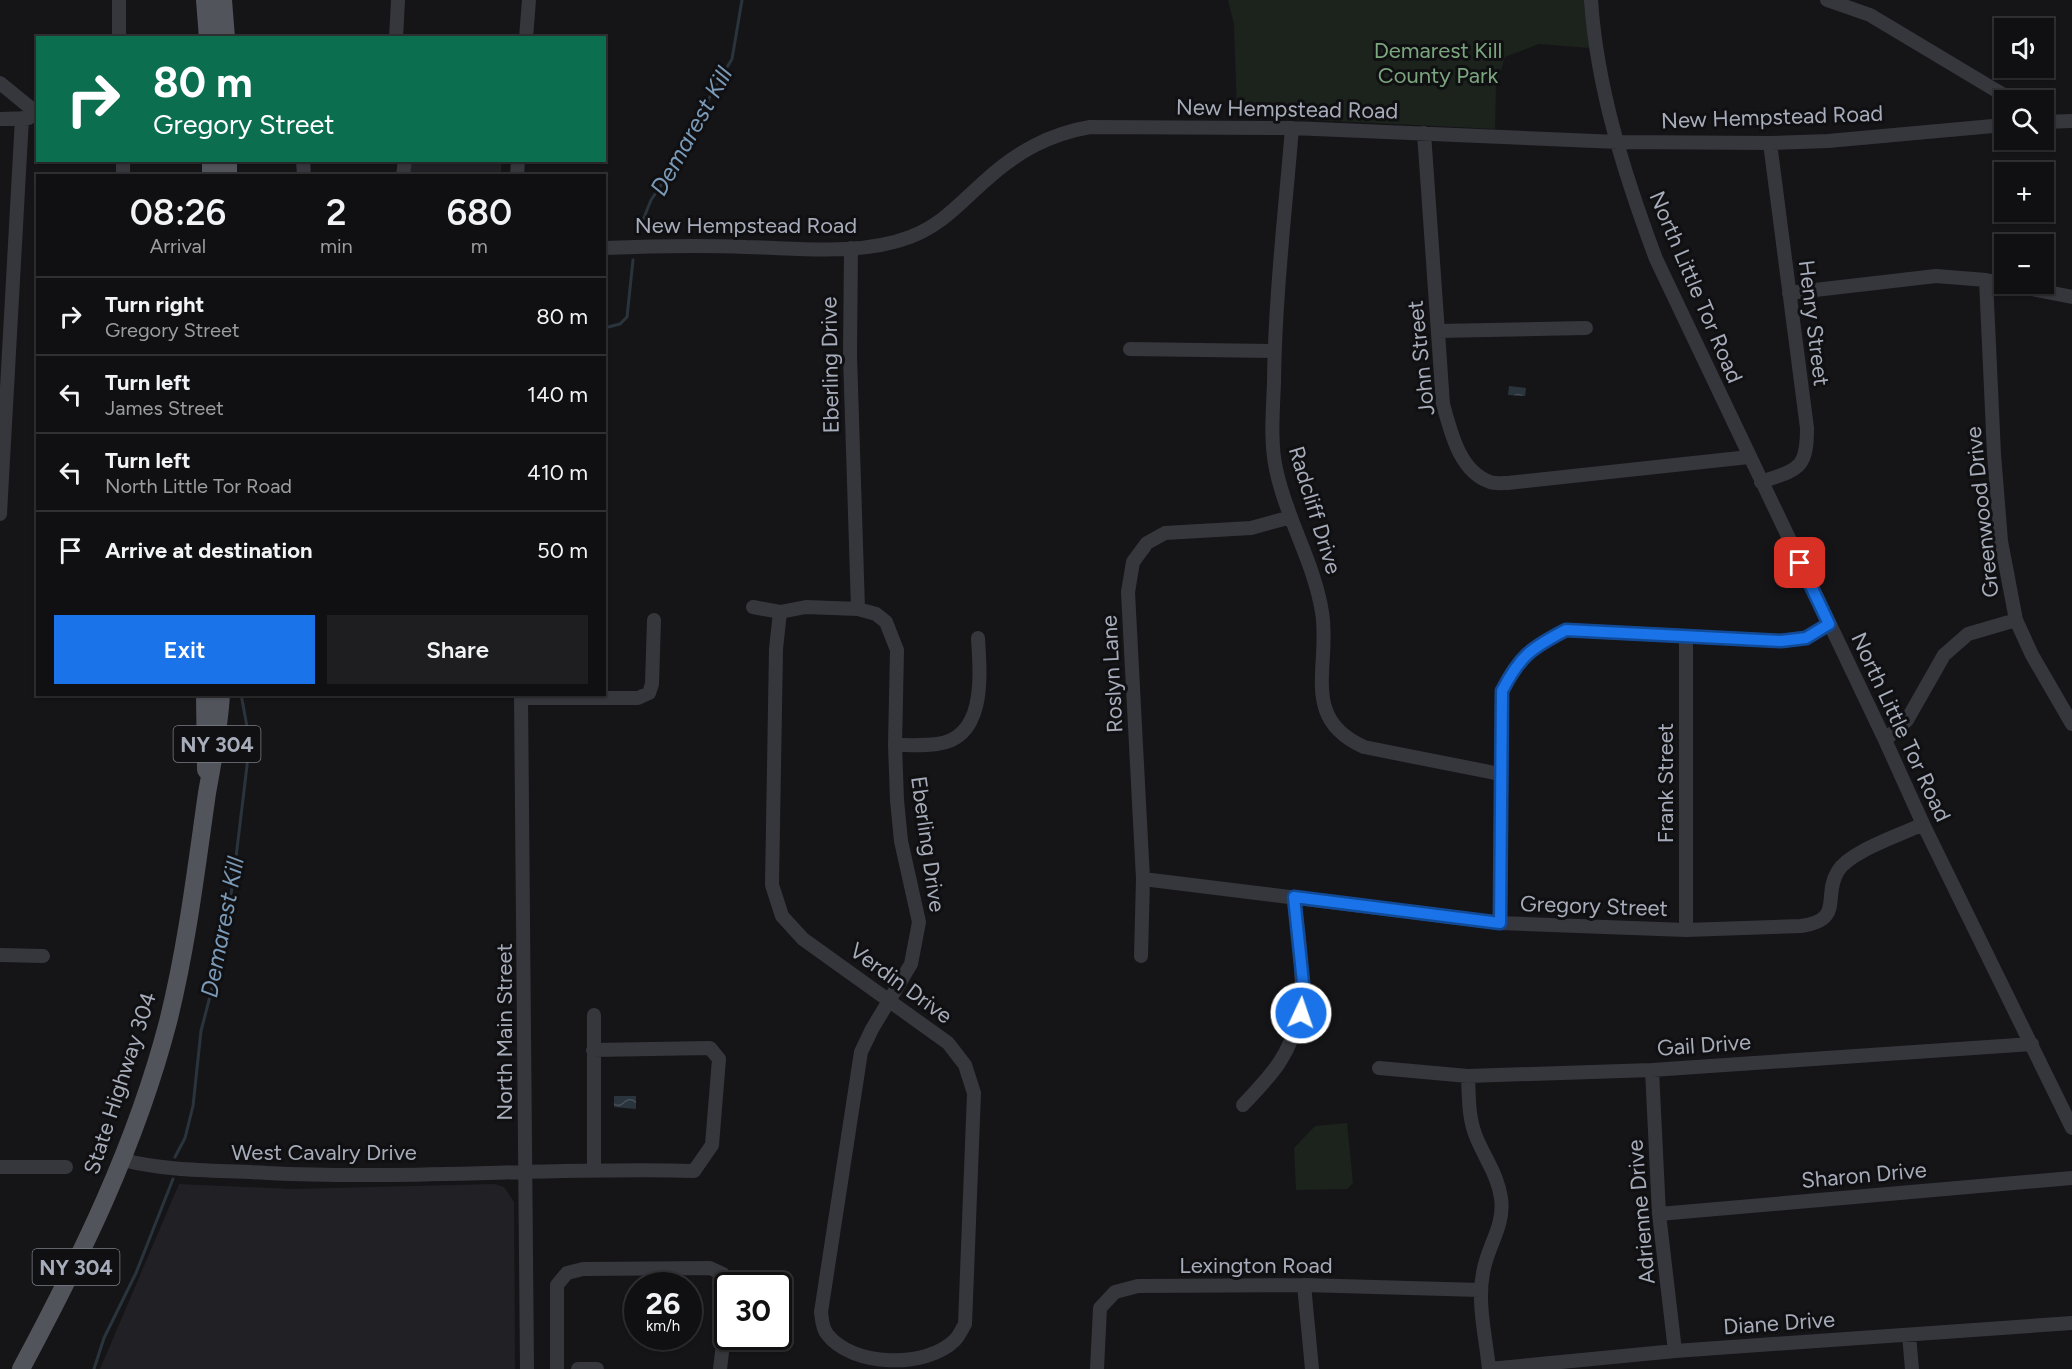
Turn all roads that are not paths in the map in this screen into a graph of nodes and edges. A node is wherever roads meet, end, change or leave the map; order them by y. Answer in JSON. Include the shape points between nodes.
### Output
{"nodes":[{"id":1,"x":119,"y":0,"type":"edge"},
{"id":2,"x":205,"y":0,"type":"edge"},
{"id":3,"x":223,"y":0,"type":"edge"},
{"id":4,"x":398,"y":0,"type":"edge"},
{"id":5,"x":529,"y":0,"type":"edge"},
{"id":6,"x":1591,"y":0,"type":"edge"},
{"id":7,"x":1827,"y":0,"type":"edge"},
{"id":8,"x":119,"y":36,"type":"edge"},
{"id":9,"x":208,"y":36,"type":"edge"},
{"id":10,"x":226,"y":36,"type":"edge"},
{"id":11,"x":396,"y":36,"type":"edge"},
{"id":12,"x":526,"y":36,"type":"edge"},
{"id":13,"x":0,"y":83,"type":"edge"},
{"id":14,"x":1996,"y":90,"type":"edge"},
{"id":15,"x":36,"y":114,"type":"edge"},
{"id":16,"x":36,"y":116,"type":"edge"},
{"id":17,"x":22,"y":118,"type":"junction"},
{"id":18,"x":0,"y":119,"type":"edge"},
{"id":19,"x":2072,"y":121,"type":"edge"},
{"id":20,"x":2054,"y":122,"type":"edge"},
{"id":21,"x":1994,"y":126,"type":"edge"},
{"id":22,"x":1292,"y":128,"type":"junction"},
{"id":23,"x":1424,"y":134,"type":"junction"},
{"id":24,"x":1618,"y":142,"type":"junction"},
{"id":25,"x":1770,"y":143,"type":"junction"},
{"id":26,"x":606,"y":248,"type":"edge"},
{"id":27,"x":851,"y":248,"type":"junction"},
{"id":28,"x":1986,"y":280,"type":"junction"},
{"id":29,"x":1789,"y":292,"type":"junction"},
{"id":30,"x":2072,"y":297,"type":"edge"},
{"id":31,"x":1586,"y":328,"type":"dead end"},
{"id":32,"x":1438,"y":331,"type":"junction"},
{"id":33,"x":1130,"y":349,"type":"dead end"},
{"id":34,"x":1274,"y":351,"type":"junction"},
{"id":35,"x":1749,"y":457,"type":"junction"},
{"id":36,"x":1761,"y":482,"type":"junction"},
{"id":37,"x":0,"y":514,"type":"edge"},
{"id":38,"x":1291,"y":518,"type":"junction"},
{"id":39,"x":753,"y":607,"type":"dead end"},
{"id":40,"x":858,"y":609,"type":"junction"},
{"id":41,"x":780,"y":612,"type":"junction"},
{"id":42,"x":654,"y":620,"type":"dead end"},
{"id":43,"x":2016,"y":620,"type":"junction"},
{"id":44,"x":1829,"y":624,"type":"junction"},
{"id":45,"x":1686,"y":636,"type":"junction"},
{"id":46,"x":978,"y":638,"type":"dead end"},
{"id":47,"x":205,"y":696,"type":"edge"},
{"id":48,"x":221,"y":696,"type":"edge"},
{"id":49,"x":521,"y":696,"type":"edge"},
{"id":50,"x":2066,"y":701,"type":"edge"},
{"id":51,"x":2072,"y":724,"type":"edge"},
{"id":52,"x":1885,"y":740,"type":"junction"},
{"id":53,"x":895,"y":745,"type":"junction"},
{"id":54,"x":1500,"y":774,"type":"junction"},
{"id":55,"x":207,"y":793,"type":"junction"},
{"id":56,"x":1923,"y":824,"type":"junction"},
{"id":57,"x":1143,"y":879,"type":"junction"},
{"id":58,"x":1294,"y":897,"type":"junction"},
{"id":59,"x":1500,"y":923,"type":"junction"},
{"id":60,"x":1686,"y":930,"type":"junction"},
{"id":61,"x":0,"y":955,"type":"edge"},
{"id":62,"x":43,"y":956,"type":"dead end"},
{"id":63,"x":1141,"y":956,"type":"dead end"},
{"id":64,"x":888,"y":1000,"type":"junction"},
{"id":65,"x":594,"y":1015,"type":"dead end"},
{"id":66,"x":2032,"y":1044,"type":"junction"},
{"id":67,"x":593,"y":1050,"type":"junction"},
{"id":68,"x":1379,"y":1068,"type":"dead end"},
{"id":69,"x":1652,"y":1070,"type":"junction"},
{"id":70,"x":1468,"y":1076,"type":"junction"},
{"id":71,"x":1244,"y":1106,"type":"dead end"},
{"id":72,"x":2068,"y":1109,"type":"edge"},
{"id":73,"x":2072,"y":1128,"type":"edge"},
{"id":74,"x":123,"y":1160,"type":"junction"},
{"id":75,"x":0,"y":1167,"type":"edge"},
{"id":76,"x":66,"y":1167,"type":"dead end"},
{"id":77,"x":594,"y":1169,"type":"junction"},
{"id":78,"x":525,"y":1171,"type":"junction"},
{"id":79,"x":2072,"y":1178,"type":"edge"},
{"id":80,"x":1659,"y":1214,"type":"junction"},
{"id":81,"x":719,"y":1272,"type":"edge"},
{"id":82,"x":1304,"y":1285,"type":"junction"},
{"id":83,"x":1480,"y":1290,"type":"junction"},
{"id":84,"x":2072,"y":1323,"type":"edge"},
{"id":85,"x":1909,"y":1335,"type":"junction"},
{"id":86,"x":722,"y":1350,"type":"edge"},
{"id":87,"x":1675,"y":1351,"type":"junction"},
{"id":88,"x":898,"y":1366,"type":"edge"},
{"id":89,"x":21,"y":1369,"type":"edge"},
{"id":90,"x":527,"y":1369,"type":"edge"},
{"id":91,"x":557,"y":1369,"type":"edge"},
{"id":92,"x":578,"y":1369,"type":"edge"},
{"id":93,"x":597,"y":1369,"type":"edge"},
{"id":94,"x":720,"y":1369,"type":"edge"},
{"id":95,"x":1097,"y":1369,"type":"edge"},
{"id":96,"x":1312,"y":1369,"type":"edge"},
{"id":97,"x":1489,"y":1369,"type":"edge"},
{"id":98,"x":1912,"y":1369,"type":"edge"}],
"edges":[{"from":1,"to":8,"type":"street"},
{"from":2,"to":9,"type":"main road"},
{"from":3,"to":10,"type":"main road"},
{"from":4,"to":11,"type":"street"},
{"from":5,"to":12,"type":"street"},
{"from":6,"to":24,"type":"street","name":"North Little Tor Road","via":[[1599,62]]},
{"from":7,"to":14,"type":"street","via":[[1870,15]]},
{"from":13,"to":15,"type":"street"},
{"from":16,"to":17,"type":"street"},
{"from":17,"to":18,"type":"street"},
{"from":17,"to":37,"type":"street"},
{"from":19,"to":20,"type":"street"},
{"from":21,"to":25,"type":"street","name":"New Hempstead Road"},
{"from":22,"to":23,"type":"street","name":"New Hempstead Road"},
{"from":22,"to":27,"type":"street","name":"New Hempstead Road","via":[[1090,127],[1067,131],[1031,146],[987,179],[938,225],[908,238]]},
{"from":22,"to":34,"type":"street","name":"Radcliff Drive"},
{"from":23,"to":24,"type":"street","name":"New Hempstead Road"},
{"from":23,"to":32,"type":"street","name":"John Street"},
{"from":24,"to":25,"type":"street","name":"New Hempstead Road"},
{"from":24,"to":35,"type":"street","name":"North Little Tor Road","via":[[1656,259]]},
{"from":25,"to":29,"type":"street","name":"Henry Street"},
{"from":26,"to":27,"type":"street","name":"New Hempstead Road","via":[[673,244]]},
{"from":27,"to":40,"type":"street","name":"Eberling Drive","via":[[850,355]]},
{"from":28,"to":29,"type":"street","via":[[1936,276]]},
{"from":28,"to":30,"type":"street"},
{"from":28,"to":43,"type":"street","name":"Greenwood Drive","via":[[2000,530]]},
{"from":29,"to":36,"type":"street","name":"Henry Street","via":[[1807,453],[1796,470]]},
{"from":31,"to":32,"type":"street"},
{"from":32,"to":35,"type":"street","name":"John Street","via":[[1443,404],[1454,444],[1471,470],[1490,483]]},
{"from":33,"to":34,"type":"street"},
{"from":34,"to":38,"type":"street","name":"Radcliff Drive","via":[[1273,440],[1276,469]]},
{"from":35,"to":36,"type":"street","name":"North Little Tor Road"},
{"from":36,"to":44,"type":"street","name":"North Little Tor Road"},
{"from":38,"to":54,"type":"street","name":"Radcliff Drive","via":[[1323,614],[1323,689],[1326,712],[1334,728],[1364,747]]},
{"from":38,"to":57,"type":"street","name":"Roslyn Lane","via":[[1251,528],[1165,533],[1147,543],[1133,562],[1128,592]]},
{"from":39,"to":41,"type":"street"},
{"from":40,"to":41,"type":"street","via":[[806,607]]},
{"from":40,"to":53,"type":"street","name":"Eberling Drive","via":[[876,614],[886,622],[897,650]]},
{"from":41,"to":64,"type":"street","name":"Verdin Drive","via":[[772,885],[782,916],[803,939]]},
{"from":42,"to":49,"type":"street","via":[[649,693],[638,698]]},
{"from":43,"to":50,"type":"street","name":"Greenwood Drive","via":[[2032,655]]},
{"from":43,"to":52,"type":"street","via":[[1968,634],[1944,655],[1907,720]]},
{"from":44,"to":45,"type":"street","via":[[1806,638],[1781,641]]},
{"from":44,"to":52,"type":"street","name":"North Little Tor Road"},
{"from":45,"to":54,"type":"street","via":[[1566,630],[1544,641],[1517,662],[1502,691]]},
{"from":45,"to":60,"type":"street","name":"Frank Street"},
{"from":46,"to":53,"type":"street","via":[[981,692],[973,716],[958,736],[939,744]]},
{"from":47,"to":55,"type":"main road","name":"State Highway 304","number":"NY 304"},
{"from":48,"to":55,"type":"main road","name":"State Highway 304","number":"NY 304","via":[[217,747]]},
{"from":49,"to":78,"type":"street","name":"North Main Street"},
{"from":50,"to":51,"type":"street","name":"Greenwood Drive"},
{"from":52,"to":56,"type":"street","name":"North Little Tor Road"},
{"from":53,"to":64,"type":"street","name":"Eberling Drive","via":[[901,842],[919,922],[911,964]]},
{"from":54,"to":59,"type":"street"},
{"from":55,"to":74,"type":"main road","name":"State Highway 304","number":"NY 304","via":[[194,898],[176,988]]},
{"from":56,"to":60,"type":"street","name":"Gregory Street","via":[[1855,856],[1838,872],[1829,913],[1816,924]]},
{"from":56,"to":66,"type":"street","name":"North Little Tor Road"},
{"from":57,"to":58,"type":"street","name":"Gregory Street"},
{"from":57,"to":63,"type":"street","name":"Roslyn Lane"},
{"from":58,"to":59,"type":"street","name":"Gregory Street"},
{"from":58,"to":71,"type":"street","via":[[1303,983],[1301,1013],[1280,1062]]},
{"from":59,"to":60,"type":"street","name":"Gregory Street"},
{"from":61,"to":62,"type":"street"},
{"from":64,"to":88,"type":"street","name":"Eberling Drive","via":[[861,1052],[820,1312],[827,1335],[847,1352]]},
{"from":64,"to":88,"type":"street","name":"Verdin Drive","via":[[948,1043],[965,1065],[974,1093],[965,1324],[954,1341],[937,1352]]},
{"from":65,"to":67,"type":"street"},
{"from":66,"to":69,"type":"street","name":"Gail Drive"},
{"from":66,"to":72,"type":"street","name":"North Little Tor Road"},
{"from":67,"to":77,"type":"street"},
{"from":67,"to":77,"type":"street","name":"West Cavalry Drive","via":[[710,1048],[719,1059],[712,1145],[694,1170]]},
{"from":68,"to":70,"type":"street","name":"Gail Drive"},
{"from":69,"to":70,"type":"street","name":"Gail Drive"},
{"from":69,"to":80,"type":"street","name":"Adrienne Drive"},
{"from":70,"to":83,"type":"street","via":[[1469,1116],[1476,1139],[1494,1171],[1501,1199],[1501,1226],[1483,1270]]},
{"from":72,"to":73,"type":"street","name":"North Little Tor Road"},
{"from":74,"to":78,"type":"street","name":"West Cavalry Drive","via":[[184,1171],[317,1176]]},
{"from":74,"to":89,"type":"main road","name":"State Highway 304","number":"NY 304","via":[[78,1264]]},
{"from":75,"to":76,"type":"street"},
{"from":77,"to":78,"type":"street","name":"West Cavalry Drive"},
{"from":78,"to":90,"type":"street","name":"North Main Street"},
{"from":79,"to":80,"type":"street","name":"Sharon Drive"},
{"from":80,"to":87,"type":"street","name":"Adrienne Drive"},
{"from":81,"to":91,"type":"street","via":[[710,1268],[583,1269],[567,1273],[557,1285]]},
{"from":82,"to":83,"type":"street","name":"Lexington Road"},
{"from":82,"to":95,"type":"street","name":"Lexington Road","via":[[1138,1286],[1115,1292],[1101,1308]]},
{"from":82,"to":96,"type":"street"},
{"from":83,"to":97,"type":"street"},
{"from":84,"to":85,"type":"street","name":"Diane Drive"},
{"from":85,"to":87,"type":"street","name":"Diane Drive"},
{"from":85,"to":98,"type":"street"},
{"from":86,"to":94,"type":"street"},
{"from":87,"to":97,"type":"street","name":"Diane Drive"},
{"from":92,"to":93,"type":"street"}]}
